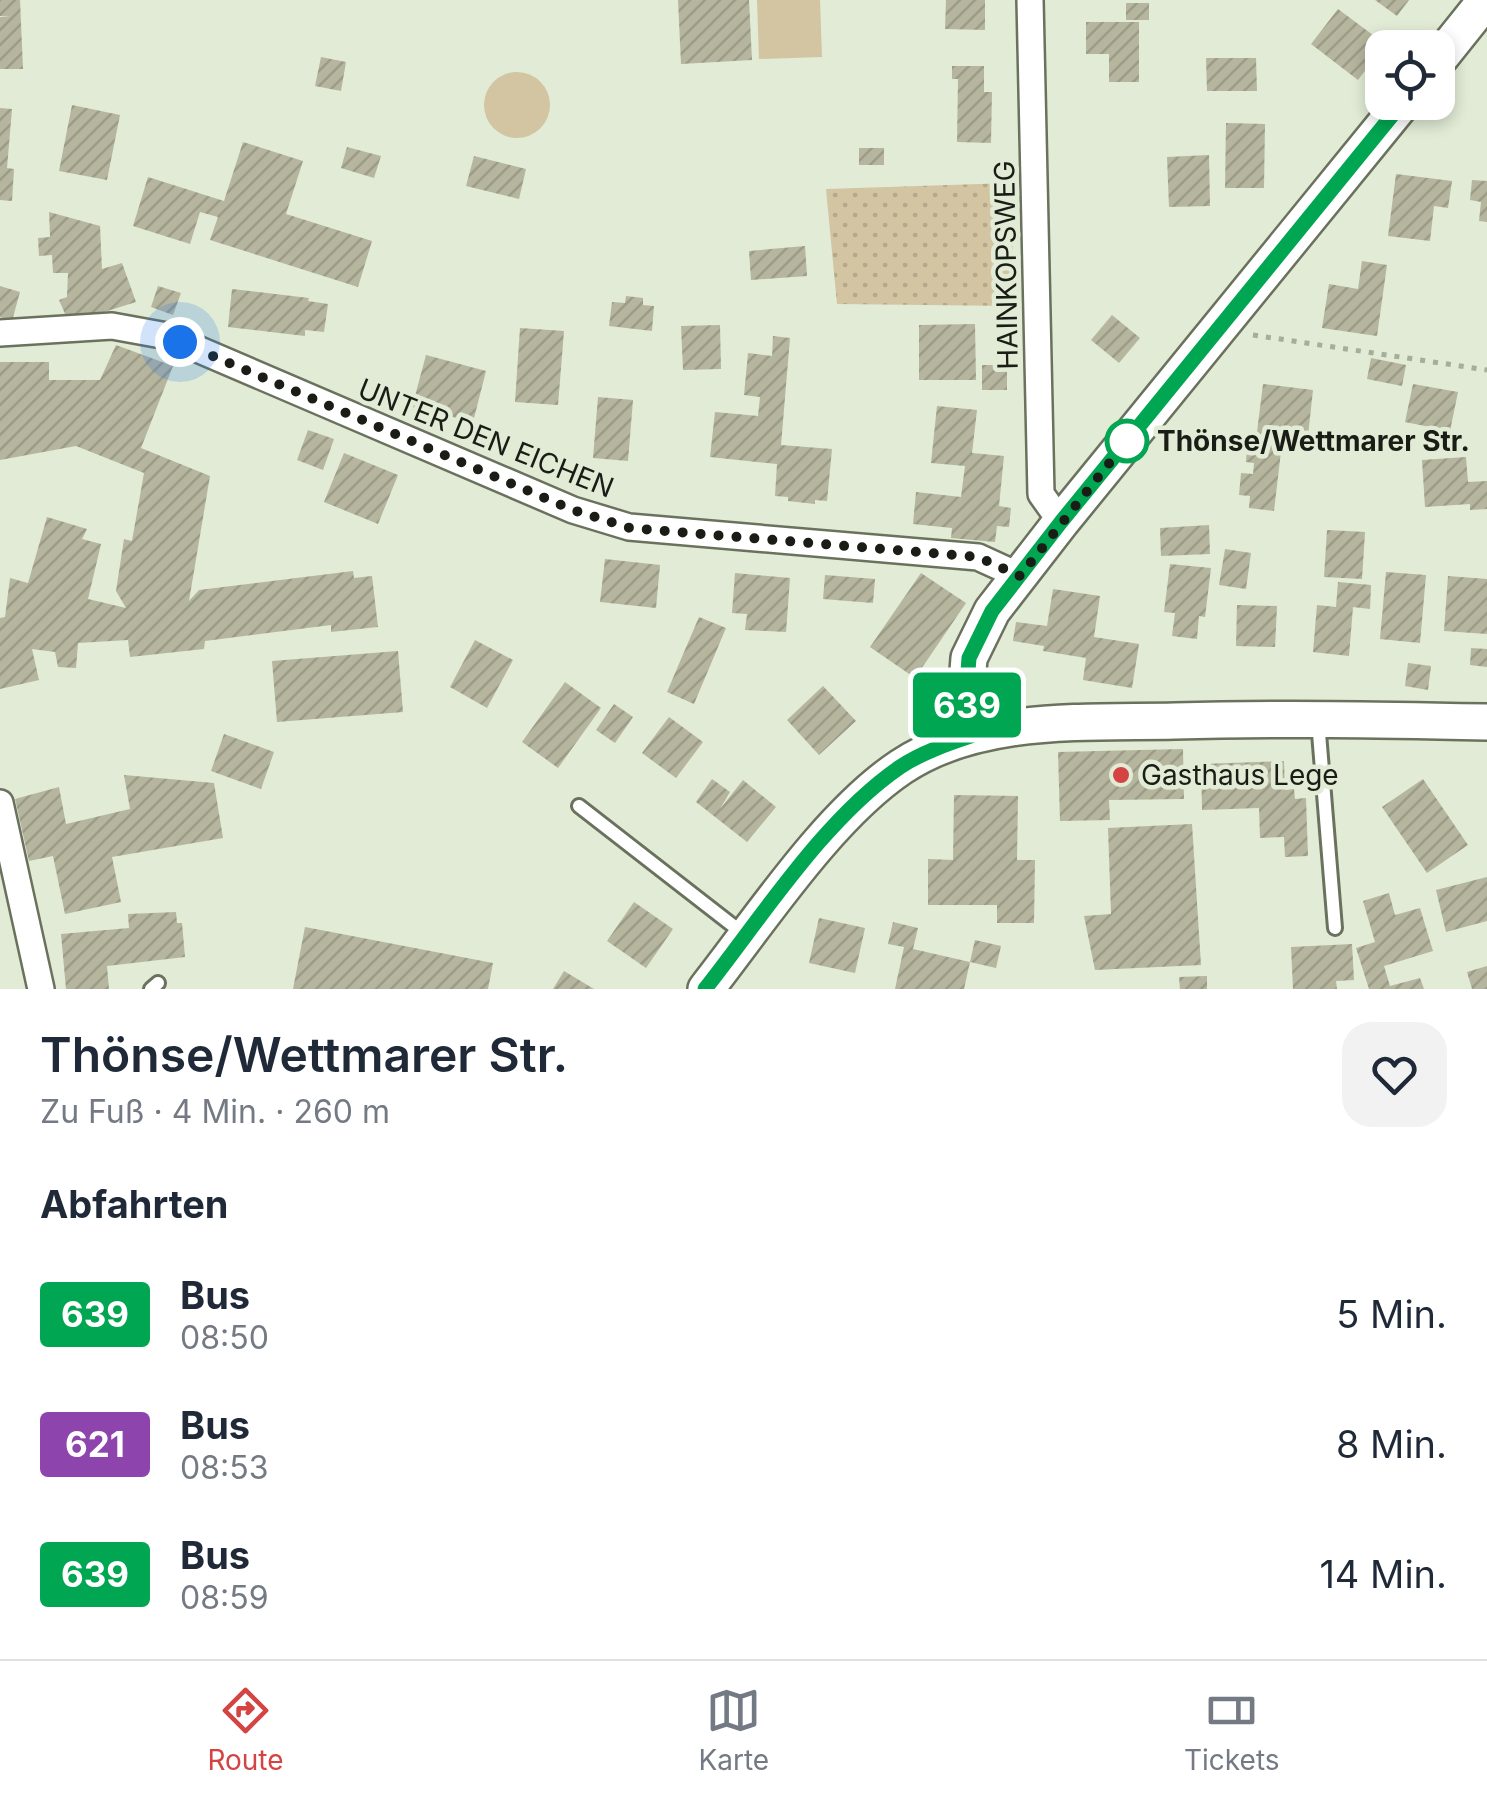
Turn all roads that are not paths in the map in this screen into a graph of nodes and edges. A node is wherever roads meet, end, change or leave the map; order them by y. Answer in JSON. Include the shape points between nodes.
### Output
{"nodes":[{"id":1,"x":1030,"y":0,"type":"edge"},
{"id":2,"x":1486,"y":0,"type":"edge"},
{"id":3,"x":1455,"y":39,"type":"edge"},
{"id":4,"x":1388,"y":120,"type":"edge"},
{"id":5,"x":0,"y":333,"type":"edge"},
{"id":6,"x":1061,"y":522,"type":"junction"},
{"id":7,"x":1020,"y":576,"type":"junction"},
{"id":8,"x":1318,"y":718,"type":"junction"},
{"id":9,"x":1487,"y":722,"type":"edge"},
{"id":10,"x":971,"y":736,"type":"junction"},
{"id":11,"x":0,"y":803,"type":"edge"},
{"id":12,"x":579,"y":806,"type":"dead end"},
{"id":13,"x":1335,"y":928,"type":"dead end"},
{"id":14,"x":747,"y":936,"type":"junction"},
{"id":15,"x":41,"y":989,"type":"edge"},
{"id":16,"x":706,"y":989,"type":"edge"}],
"edges":[{"from":1,"to":6,"type":"street","name":"HAINKOPSWEG","via":[[1041,494]]},
{"from":2,"to":3,"type":"street"},
{"from":4,"to":6,"type":"street"},
{"from":5,"to":7,"type":"street","name":"UNTER DEN EICHEN","via":[[112,326],[167,336],[573,510],[630,528],[978,557]]},
{"from":6,"to":7,"type":"street"},
{"from":7,"to":10,"type":"street","via":[[992,611],[969,658]]},
{"from":8,"to":9,"type":"street"},
{"from":8,"to":10,"type":"street","via":[[1081,724]]},
{"from":8,"to":13,"type":"lane"},
{"from":10,"to":14,"type":"street","via":[[900,767],[842,816]]},
{"from":11,"to":15,"type":"street"},
{"from":12,"to":14,"type":"lane"},
{"from":14,"to":16,"type":"street"}]}
